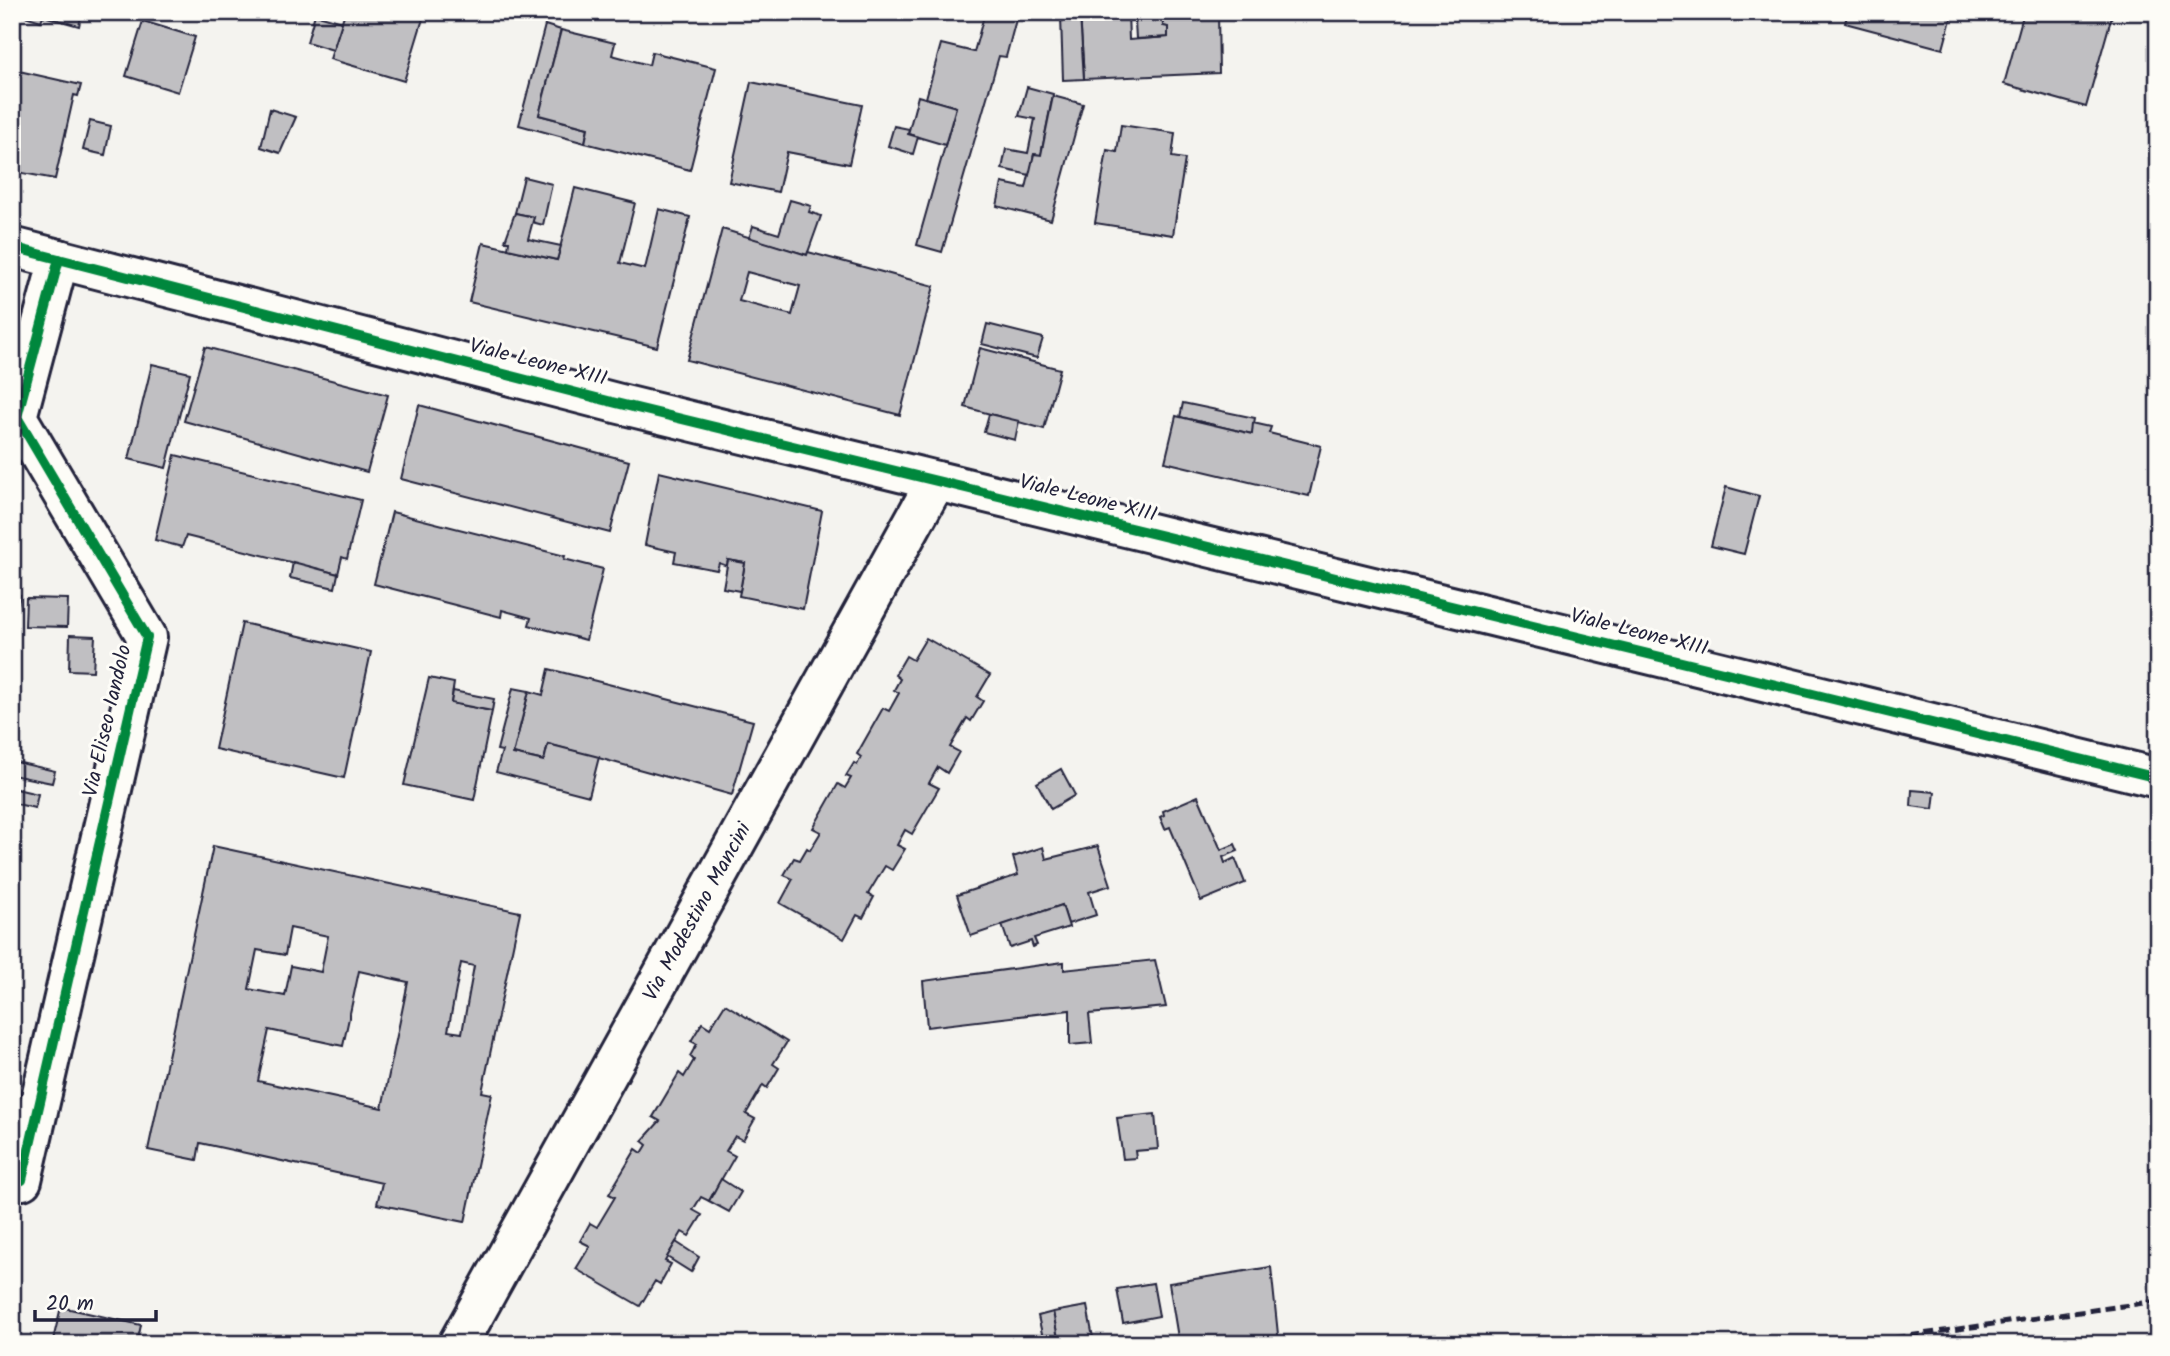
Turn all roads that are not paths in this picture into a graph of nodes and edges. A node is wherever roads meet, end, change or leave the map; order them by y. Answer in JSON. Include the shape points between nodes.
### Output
{"nodes":[{"id":1,"x":12,"y":247,"type":"edge"},
{"id":2,"x":59,"y":259,"type":"junction"},
{"id":3,"x":936,"y":481,"type":"junction"},
{"id":4,"x":2158,"y":778,"type":"edge"},
{"id":5,"x":17,"y":1179,"type":"edge"},
{"id":6,"x":457,"y":1344,"type":"edge"}],
"edges":[{"from":1,"to":2,"type":"street","name":"Viale Leone XIII"},
{"from":2,"to":3,"type":"street","name":"Viale Leone XIII"},
{"from":2,"to":5,"type":"street","name":"Via Eliseo Iandolo","via":[[17,417],[147,637]]},
{"from":3,"to":4,"type":"street","name":"Viale Leone XIII"},
{"from":3,"to":6,"type":"street","name":"Via Modestino Mancini"}]}
